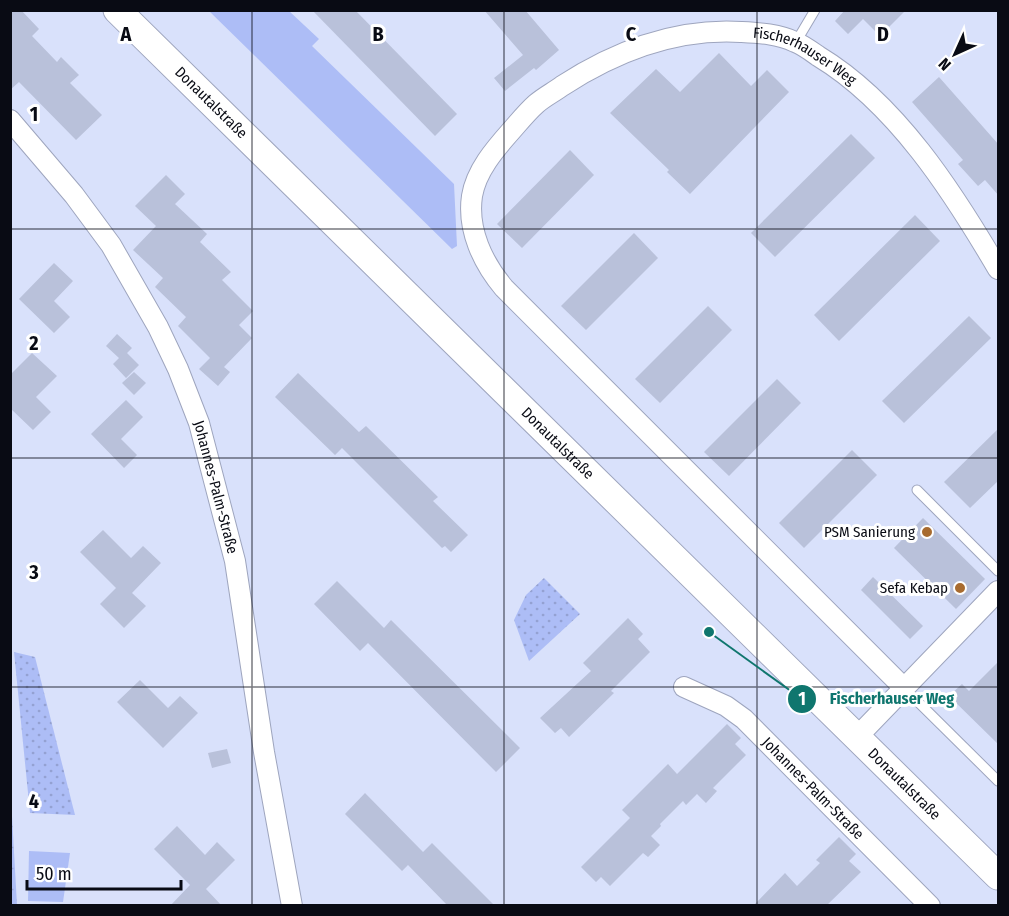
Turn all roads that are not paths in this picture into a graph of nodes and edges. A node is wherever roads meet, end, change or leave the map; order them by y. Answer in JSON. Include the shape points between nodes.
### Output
{"nodes":[{"id":1,"x":117,"y":10,"type":"edge"},
{"id":2,"x":815,"y":10,"type":"edge"},
{"id":3,"x":795,"y":42,"type":"junction"},
{"id":4,"x":10,"y":120,"type":"edge"},
{"id":5,"x":999,"y":269,"type":"edge"},
{"id":6,"x":917,"y":490,"type":"dead end"},
{"id":7,"x":999,"y":571,"type":"edge"},
{"id":8,"x":999,"y":591,"type":"edge"},
{"id":9,"x":684,"y":687,"type":"dead end"},
{"id":10,"x":904,"y":688,"type":"junction"},
{"id":11,"x":856,"y":738,"type":"junction"},
{"id":12,"x":999,"y":781,"type":"edge"},
{"id":13,"x":999,"y":876,"type":"edge"},
{"id":14,"x":292,"y":906,"type":"edge"},
{"id":15,"x":930,"y":906,"type":"edge"}],
"edges":[{"from":1,"to":11,"type":"main road","name":"Donautalstraße"},
{"from":2,"to":3,"type":"lane"},
{"from":3,"to":5,"type":"street","name":"Fischerhauser Weg","via":[[839,68],[877,103],[940,177]]},
{"from":3,"to":10,"type":"street","name":"Fischerhauser Weg","via":[[757,33],[688,34],[649,42],[591,68],[533,107],[491,154],[473,192],[475,234],[491,272],[515,301]]},
{"from":4,"to":14,"type":"street","name":"Johannes-Palm-Straße","via":[[111,244],[158,327],[199,423],[235,561]]},
{"from":6,"to":7,"type":"lane"},
{"from":8,"to":10,"type":"street"},
{"from":9,"to":15,"type":"street","name":"Johannes-Palm-Straße","via":[[744,719]]},
{"from":10,"to":11,"type":"street"},
{"from":10,"to":12,"type":"lane"},
{"from":11,"to":13,"type":"main road","name":"Donautalstraße"}]}
